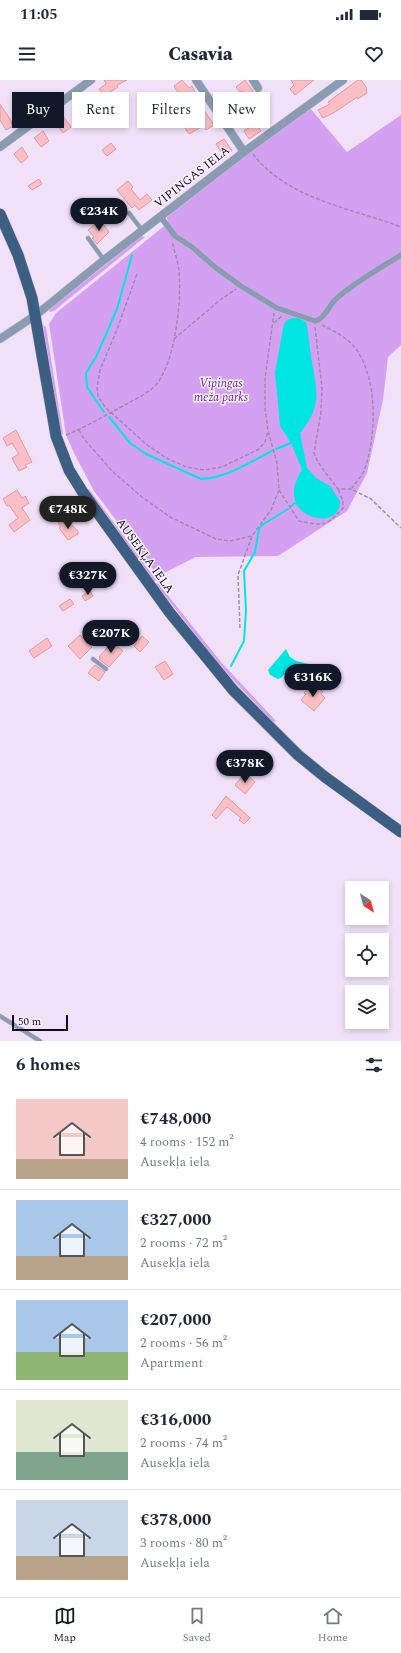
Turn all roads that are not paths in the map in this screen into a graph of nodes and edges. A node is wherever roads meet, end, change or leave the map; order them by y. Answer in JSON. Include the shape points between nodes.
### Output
{"nodes":[{"id":1,"x":91,"y":80,"type":"edge"},
{"id":2,"x":196,"y":80,"type":"edge"},
{"id":3,"x":253,"y":80,"type":"edge"},
{"id":4,"x":343,"y":80,"type":"edge"},
{"id":5,"x":258,"y":88,"type":"dead end"},
{"id":6,"x":0,"y":147,"type":"edge"},
{"id":7,"x":246,"y":150,"type":"junction"},
{"id":8,"x":0,"y":214,"type":"edge"},
{"id":9,"x":129,"y":214,"type":"dead end"},
{"id":10,"x":160,"y":216,"type":"junction"},
{"id":11,"x":142,"y":230,"type":"junction"},
{"id":12,"x":88,"y":238,"type":"dead end"},
{"id":13,"x":401,"y":255,"type":"edge"},
{"id":14,"x":104,"y":260,"type":"junction"},
{"id":15,"x":36,"y":315,"type":"junction"},
{"id":16,"x":0,"y":339,"type":"edge"},
{"id":17,"x":93,"y":659,"type":"dead end"},
{"id":18,"x":106,"y":669,"type":"dead end"},
{"id":19,"x":401,"y":832,"type":"edge"},
{"id":20,"x":0,"y":1016,"type":"edge"},
{"id":21,"x":40,"y":1041,"type":"edge"}],
"edges":[{"from":1,"to":6,"type":"street"},
{"from":2,"to":7,"type":"street"},
{"from":3,"to":5,"type":"street"},
{"from":4,"to":7,"type":"street","name":"VIPINGAS IELA"},
{"from":7,"to":10,"type":"street","name":"VIPINGAS IELA"},
{"from":8,"to":15,"type":"main road","name":"AUSEKĻA IELA","via":[[26,276]]},
{"from":9,"to":11,"type":"lane"},
{"from":10,"to":11,"type":"street","name":"VIPINGAS IELA"},
{"from":10,"to":13,"type":"street","via":[[175,236],[241,286],[273,305],[314,321],[323,317],[334,300]]},
{"from":11,"to":14,"type":"street","name":"VIPINGAS IELA"},
{"from":12,"to":14,"type":"lane"},
{"from":14,"to":15,"type":"street","name":"VIPINGAS IELA"},
{"from":15,"to":16,"type":"street","name":"VIPINGAS IELA"},
{"from":15,"to":19,"type":"main road","name":"AUSEKĻA IELA","via":[[56,436],[69,470],[86,499],[170,613],[233,690],[298,755]]},
{"from":17,"to":18,"type":"lane"},
{"from":20,"to":21,"type":"lane"}]}
